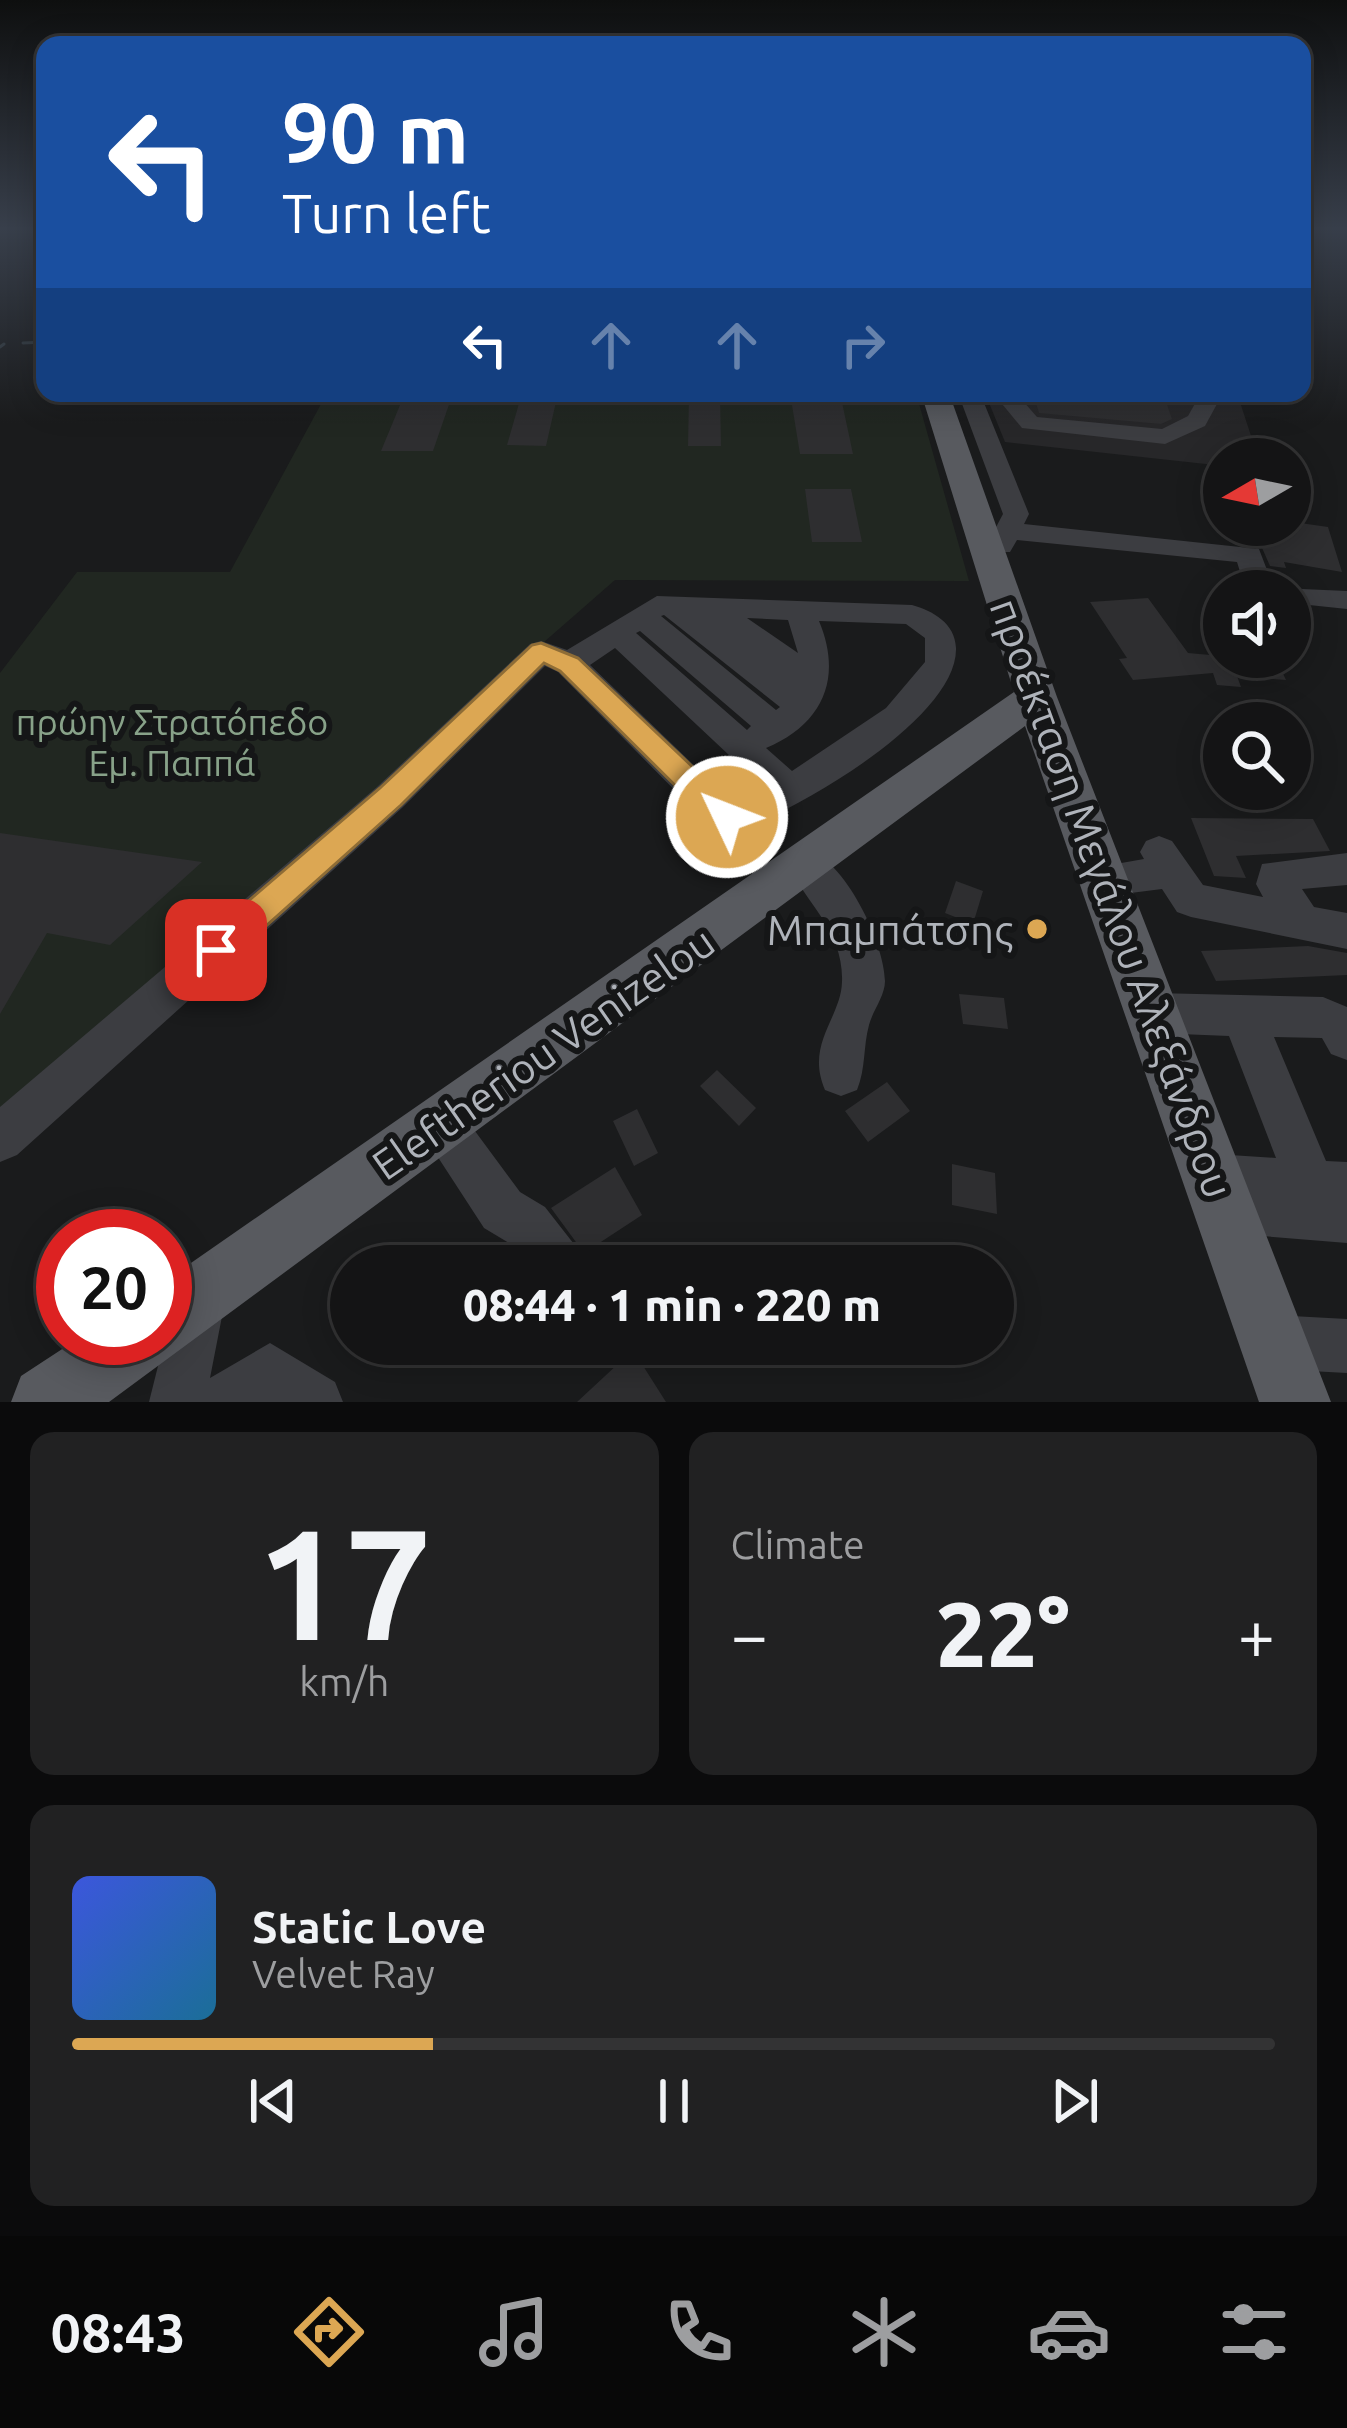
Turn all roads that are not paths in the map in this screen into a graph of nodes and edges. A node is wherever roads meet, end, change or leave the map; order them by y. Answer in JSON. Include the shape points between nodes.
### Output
{"nodes":[{"id":1,"x":938,"y":402,"type":"edge"},
{"id":2,"x":972,"y":402,"type":"edge"},
{"id":3,"x":1012,"y":402,"type":"edge"},
{"id":4,"x":1207,"y":402,"type":"edge"},
{"id":5,"x":1010,"y":531,"type":"junction"},
{"id":6,"x":990,"y":562,"type":"junction"},
{"id":7,"x":1254,"y":570,"type":"edge"},
{"id":8,"x":1311,"y":596,"type":"edge"},
{"id":9,"x":1347,"y":600,"type":"edge"},
{"id":10,"x":672,"y":606,"type":"junction"},
{"id":11,"x":711,"y":607,"type":"junction"},
{"id":12,"x":799,"y":610,"type":"junction"},
{"id":13,"x":628,"y":624,"type":"junction"},
{"id":14,"x":569,"y":664,"type":"junction"},
{"id":15,"x":809,"y":694,"type":"junction"},
{"id":16,"x":1036,"y":697,"type":"junction"},
{"id":17,"x":776,"y":729,"type":"junction"},
{"id":18,"x":743,"y":747,"type":"junction"},
{"id":19,"x":788,"y":788,"type":"junction"},
{"id":20,"x":806,"y":864,"type":"junction"},
{"id":21,"x":1347,"y":868,"type":"edge"},
{"id":22,"x":1107,"y":880,"type":"junction"},
{"id":23,"x":1302,"y":922,"type":"junction"},
{"id":24,"x":1347,"y":931,"type":"edge"},
{"id":25,"x":1155,"y":1013,"type":"junction"},
{"id":26,"x":1243,"y":1016,"type":"junction"},
{"id":27,"x":1347,"y":1040,"type":"edge"},
{"id":28,"x":842,"y":1074,"type":"dead end"},
{"id":29,"x":441,"y":1125,"type":"junction"},
{"id":30,"x":0,"y":1138,"type":"edge"},
{"id":31,"x":1220,"y":1193,"type":"junction"},
{"id":32,"x":1335,"y":1196,"type":"edge"},
{"id":33,"x":543,"y":1245,"type":"edge"},
{"id":34,"x":192,"y":1304,"type":"edge"},
{"id":35,"x":1274,"y":1342,"type":"junction"},
{"id":36,"x":1347,"y":1346,"type":"edge"},
{"id":37,"x":101,"y":1365,"type":"edge"},
{"id":38,"x":179,"y":1365,"type":"edge"},
{"id":39,"x":47,"y":1402,"type":"edge"},
{"id":40,"x":177,"y":1402,"type":"edge"},
{"id":41,"x":224,"y":1402,"type":"edge"},
{"id":42,"x":315,"y":1402,"type":"edge"},
{"id":43,"x":1295,"y":1402,"type":"edge"}],
"edges":[{"from":1,"to":6,"type":"main road","name":"προέκταση Μεγάλου Αλεξάνδρου"},
{"from":2,"to":5,"type":"street","via":[[1016,514]]},
{"from":3,"to":4,"type":"street","via":[[1030,423],[1165,437],[1197,421]]},
{"from":5,"to":6,"type":"street"},
{"from":5,"to":7,"type":"street","via":[[1249,555]]},
{"from":6,"to":16,"type":"main road","name":"προέκταση Μεγάλου Αλεξάνδρου"},
{"from":8,"to":9,"type":"street"},
{"from":10,"to":11,"type":"street"},
{"from":10,"to":13,"type":"street","via":[[654,606]]},
{"from":10,"to":15,"type":"street"},
{"from":11,"to":12,"type":"street"},
{"from":11,"to":15,"type":"street"},
{"from":12,"to":15,"type":"street","via":[[818,658]]},
{"from":12,"to":19,"type":"street","via":[[912,615],[942,640],[942,661],[894,722]]},
{"from":13,"to":14,"type":"street"},
{"from":13,"to":17,"type":"street"},
{"from":13,"to":18,"type":"street"},
{"from":14,"to":19,"type":"street","via":[[727,817]]},
{"from":14,"to":30,"type":"street","via":[[541,651],[390,796]]},
{"from":15,"to":17,"type":"street"},
{"from":16,"to":20,"type":"main road","name":"Eleftheriou Venizelou"},
{"from":16,"to":22,"type":"main road","name":"προέκταση Μεγάλου Αλεξάνδρου"},
{"from":17,"to":18,"type":"street"},
{"from":18,"to":19,"type":"street"},
{"from":20,"to":28,"type":"street","via":[[857,943],[864,985],[847,1025]]},
{"from":20,"to":29,"type":"main road","name":"Eleftheriou Venizelou"},
{"from":21,"to":23,"type":"street","via":[[1276,875]]},
{"from":22,"to":23,"type":"street","via":[[1165,862],[1191,901]]},
{"from":22,"to":25,"type":"main road","name":"προέκταση Μεγάλου Αλεξάνδρου"},
{"from":23,"to":24,"type":"street"},
{"from":25,"to":26,"type":"street"},
{"from":25,"to":31,"type":"main road","name":"προέκταση Μεγάλου Αλεξάνδρου"},
{"from":26,"to":27,"type":"street","via":[[1323,1018]]},
{"from":26,"to":32,"type":"street"},
{"from":29,"to":33,"type":"street","via":[[502,1210]]},
{"from":29,"to":34,"type":"main road","name":"Eleftheriou Venizelou"},
{"from":31,"to":32,"type":"street"},
{"from":31,"to":35,"type":"main road","name":"προέκταση Μεγάλου Αλεξάνδρου"},
{"from":35,"to":36,"type":"street"},
{"from":35,"to":43,"type":"main road","name":"προέκταση Μεγάλου Αλεξάνδρου"},
{"from":37,"to":39,"type":"main road"},
{"from":38,"to":40,"type":"street"},
{"from":41,"to":42,"type":"street","via":[[270,1370]]}]}
